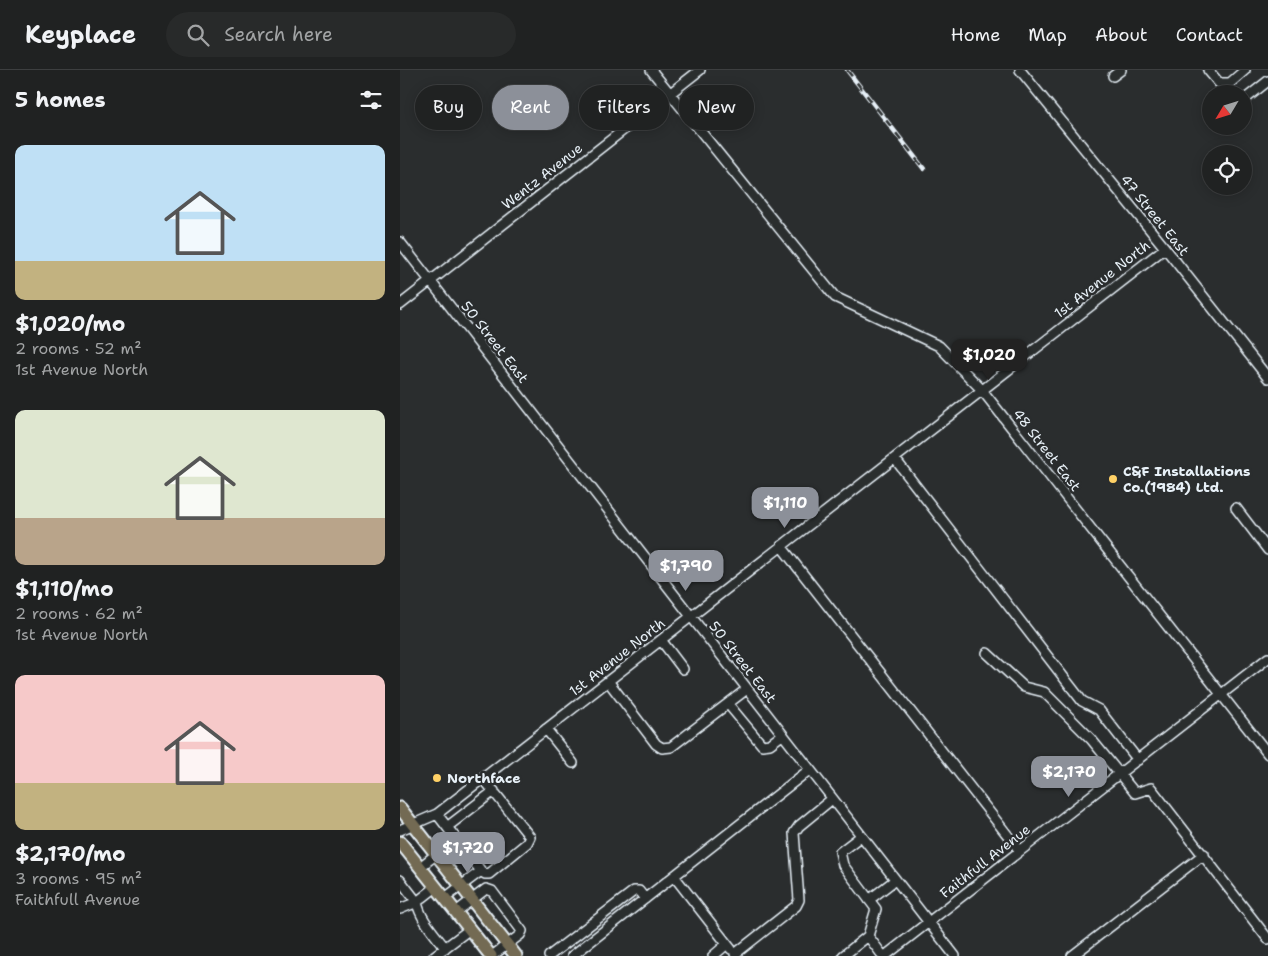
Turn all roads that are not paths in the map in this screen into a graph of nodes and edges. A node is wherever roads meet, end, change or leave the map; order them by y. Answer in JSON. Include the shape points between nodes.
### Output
{"nodes":[{"id":1,"x":651,"y":70,"type":"edge"},
{"id":2,"x":700,"y":70,"type":"edge"},
{"id":3,"x":1020,"y":70,"type":"edge"},
{"id":4,"x":1121,"y":70,"type":"edge"},
{"id":5,"x":1208,"y":70,"type":"edge"},
{"id":6,"x":1246,"y":70,"type":"edge"},
{"id":7,"x":1113,"y":76,"type":"dead end"},
{"id":8,"x":1268,"y":81,"type":"edge"},
{"id":9,"x":662,"y":85,"type":"edge"},
{"id":10,"x":669,"y":94,"type":"joint"},
{"id":11,"x":1252,"y":94,"type":"edge"},
{"id":12,"x":623,"y":130,"type":"edge"},
{"id":13,"x":400,"y":242,"type":"edge"},
{"id":14,"x":1165,"y":248,"type":"junction"},
{"id":15,"x":431,"y":281,"type":"junction"},
{"id":16,"x":400,"y":305,"type":"edge"},
{"id":17,"x":1268,"y":378,"type":"edge"},
{"id":18,"x":982,"y":390,"type":"junction"},
{"id":19,"x":894,"y":459,"type":"junction"},
{"id":20,"x":1236,"y":508,"type":"dead end"},
{"id":21,"x":781,"y":546,"type":"junction"},
{"id":22,"x":1268,"y":550,"type":"edge"},
{"id":23,"x":691,"y":617,"type":"junction"},
{"id":24,"x":661,"y":640,"type":"junction"},
{"id":25,"x":987,"y":653,"type":"dead end"},
{"id":26,"x":1268,"y":658,"type":"edge"},
{"id":27,"x":683,"y":669,"type":"dead end"},
{"id":28,"x":608,"y":681,"type":"junction"},
{"id":29,"x":746,"y":689,"type":"junction"},
{"id":30,"x":1221,"y":695,"type":"junction"},
{"id":31,"x":728,"y":704,"type":"junction"},
{"id":32,"x":546,"y":729,"type":"junction"},
{"id":33,"x":782,"y":734,"type":"junction"},
{"id":34,"x":1268,"y":754,"type":"edge"},
{"id":35,"x":1138,"y":760,"type":"junction"},
{"id":36,"x":573,"y":764,"type":"dead end"},
{"id":37,"x":810,"y":770,"type":"junction"},
{"id":38,"x":1118,"y":774,"type":"junction"},
{"id":39,"x":483,"y":778,"type":"junction"},
{"id":40,"x":494,"y":791,"type":"junction"},
{"id":41,"x":832,"y":799,"type":"junction"},
{"id":42,"x":400,"y":808,"type":"edge"},
{"id":43,"x":437,"y":814,"type":"junction"},
{"id":44,"x":414,"y":825,"type":"junction"},
{"id":45,"x":448,"y":827,"type":"junction"},
{"id":46,"x":400,"y":830,"type":"edge"},
{"id":47,"x":861,"y":836,"type":"junction"},
{"id":48,"x":456,"y":839,"type":"junction"},
{"id":49,"x":400,"y":842,"type":"edge"},
{"id":50,"x":1020,"y":851,"type":"junction"},
{"id":51,"x":1204,"y":854,"type":"junction"},
{"id":52,"x":436,"y":855,"type":"junction"},
{"id":53,"x":420,"y":867,"type":"junction"},
{"id":54,"x":481,"y":871,"type":"junction"},
{"id":55,"x":674,"y":876,"type":"junction"},
{"id":56,"x":400,"y":880,"type":"edge"},
{"id":57,"x":895,"y":880,"type":"junction"},
{"id":58,"x":461,"y":886,"type":"junction"},
{"id":59,"x":436,"y":887,"type":"junction"},
{"id":60,"x":445,"y":898,"type":"junction"},
{"id":61,"x":645,"y":898,"type":"junction"},
{"id":62,"x":472,"y":900,"type":"junction"},
{"id":63,"x":869,"y":900,"type":"junction"},
{"id":64,"x":417,"y":902,"type":"junction"},
{"id":65,"x":400,"y":909,"type":"edge"},
{"id":66,"x":456,"y":912,"type":"junction"},
{"id":67,"x":928,"y":922,"type":"junction"},
{"id":68,"x":470,"y":929,"type":"junction"},
{"id":69,"x":868,"y":936,"type":"junction"},
{"id":70,"x":1268,"y":939,"type":"edge"},
{"id":71,"x":727,"y":944,"type":"junction"},
{"id":72,"x":507,"y":945,"type":"junction"},
{"id":73,"x":445,"y":948,"type":"junction"},
{"id":74,"x":736,"y":955,"type":"edge"},
{"id":75,"x":434,"y":956,"type":"edge"},
{"id":76,"x":491,"y":956,"type":"edge"},
{"id":77,"x":516,"y":956,"type":"edge"},
{"id":78,"x":549,"y":956,"type":"edge"},
{"id":79,"x":572,"y":956,"type":"edge"},
{"id":80,"x":713,"y":956,"type":"edge"},
{"id":81,"x":843,"y":956,"type":"edge"},
{"id":82,"x":884,"y":956,"type":"edge"},
{"id":83,"x":956,"y":956,"type":"edge"},
{"id":84,"x":1072,"y":956,"type":"edge"}],
"edges":[{"from":1,"to":9,"type":"street","name":"48 Street East"},
{"from":2,"to":10,"type":"street","name":"Wentz Avenue"},
{"from":3,"to":14,"type":"street","name":"47 Street East"},
{"from":4,"to":7,"type":"street"},
{"from":5,"to":6,"type":"street","via":[[1219,83],[1230,83]]},
{"from":8,"to":11,"type":"street"},
{"from":10,"to":18,"type":"street","name":"48 Street East","via":[[836,297],[939,346]]},
{"from":12,"to":15,"type":"street","name":"Wentz Avenue"},
{"from":13,"to":15,"type":"street","name":"50 Street East"},
{"from":14,"to":17,"type":"street","name":"47 Street East"},
{"from":14,"to":18,"type":"street","name":"1st Avenue North"},
{"from":15,"to":16,"type":"street","name":"Wentz Avenue"},
{"from":15,"to":23,"type":"street","name":"50 Street East"},
{"from":18,"to":19,"type":"street","name":"1st Avenue North"},
{"from":18,"to":30,"type":"street","name":"48 Street East"},
{"from":19,"to":21,"type":"street","name":"1st Avenue North"},
{"from":19,"to":35,"type":"street","via":[[1082,701],[1100,710]]},
{"from":20,"to":22,"type":"street"},
{"from":21,"to":23,"type":"street","name":"1st Avenue North"},
{"from":21,"to":50,"type":"street"},
{"from":23,"to":24,"type":"street","name":"1st Avenue North"},
{"from":23,"to":29,"type":"street","name":"50 Street East"},
{"from":24,"to":27,"type":"street"},
{"from":24,"to":28,"type":"street","name":"1st Avenue North"},
{"from":25,"to":38,"type":"street","via":[[1024,687],[1044,692],[1091,739]]},
{"from":26,"to":30,"type":"street","name":"Faithfull Avenue"},
{"from":28,"to":31,"type":"street","via":[[662,748],[672,747]]},
{"from":28,"to":32,"type":"street","name":"1st Avenue North"},
{"from":29,"to":31,"type":"street"},
{"from":29,"to":33,"type":"street","name":"50 Street East"},
{"from":30,"to":34,"type":"street","name":"48 Street East"},
{"from":30,"to":35,"type":"street","name":"Faithfull Avenue"},
{"from":31,"to":33,"type":"street","via":[[762,745],[770,744]]},
{"from":32,"to":36,"type":"street"},
{"from":32,"to":39,"type":"street","name":"1st Avenue North"},
{"from":33,"to":37,"type":"street","name":"50 Street East"},
{"from":35,"to":38,"type":"street","name":"Faithfull Avenue"},
{"from":37,"to":41,"type":"street","name":"50 Street East"},
{"from":37,"to":55,"type":"street"},
{"from":38,"to":50,"type":"street","name":"Faithfull Avenue"},
{"from":38,"to":51,"type":"street","via":[[1135,793],[1151,788]]},
{"from":39,"to":40,"type":"street"},
{"from":39,"to":43,"type":"street","name":"1st Avenue North"},
{"from":40,"to":45,"type":"street"},
{"from":40,"to":54,"type":"street","via":[[530,840],[488,874]]},
{"from":41,"to":47,"type":"street","name":"50 Street East"},
{"from":41,"to":74,"type":"street","via":[[794,833],[799,894],[796,906]]},
{"from":42,"to":44,"type":"main road"},
{"from":43,"to":44,"type":"street","name":"1st Avenue North"},
{"from":43,"to":45,"type":"street"},
{"from":44,"to":46,"type":"street","name":"1st Avenue North"},
{"from":44,"to":52,"type":"main road"},
{"from":45,"to":48,"type":"street"},
{"from":47,"to":57,"type":"street","name":"50 Street East"},
{"from":47,"to":63,"type":"street","via":[[840,852],[842,865]]},
{"from":48,"to":52,"type":"street"},
{"from":48,"to":54,"type":"street"},
{"from":49,"to":53,"type":"main road"},
{"from":50,"to":67,"type":"street","name":"Faithfull Avenue"},
{"from":51,"to":70,"type":"street"},
{"from":51,"to":84,"type":"street"},
{"from":52,"to":53,"type":"street"},
{"from":52,"to":58,"type":"main road"},
{"from":53,"to":59,"type":"main road"},
{"from":54,"to":58,"type":"street"},
{"from":55,"to":61,"type":"street"},
{"from":55,"to":71,"type":"street"},
{"from":56,"to":64,"type":"street"},
{"from":57,"to":63,"type":"street"},
{"from":57,"to":67,"type":"street","name":"50 Street East"},
{"from":58,"to":60,"type":"street"},
{"from":58,"to":62,"type":"main road"},
{"from":59,"to":60,"type":"main road"},
{"from":59,"to":64,"type":"street"},
{"from":60,"to":66,"type":"main road"},
{"from":61,"to":78,"type":"street","via":[[634,891]]},
{"from":61,"to":79,"type":"street"},
{"from":62,"to":66,"type":"street"},
{"from":62,"to":72,"type":"main road"},
{"from":62,"to":72,"type":"street","via":[[486,890],[492,891],[521,928],[520,935]]},
{"from":63,"to":69,"type":"street","via":[[876,909]]},
{"from":64,"to":65,"type":"street"},
{"from":64,"to":73,"type":"street","via":[[418,910]]},
{"from":66,"to":68,"type":"main road"},
{"from":67,"to":82,"type":"street","name":"Faithfull Avenue"},
{"from":67,"to":83,"type":"street","name":"50 Street East"},
{"from":68,"to":73,"type":"street"},
{"from":68,"to":76,"type":"main road"},
{"from":69,"to":81,"type":"street"},
{"from":69,"to":82,"type":"street"},
{"from":71,"to":74,"type":"street"},
{"from":71,"to":80,"type":"street"},
{"from":72,"to":76,"type":"street"},
{"from":72,"to":77,"type":"main road"},
{"from":73,"to":75,"type":"street"}]}
